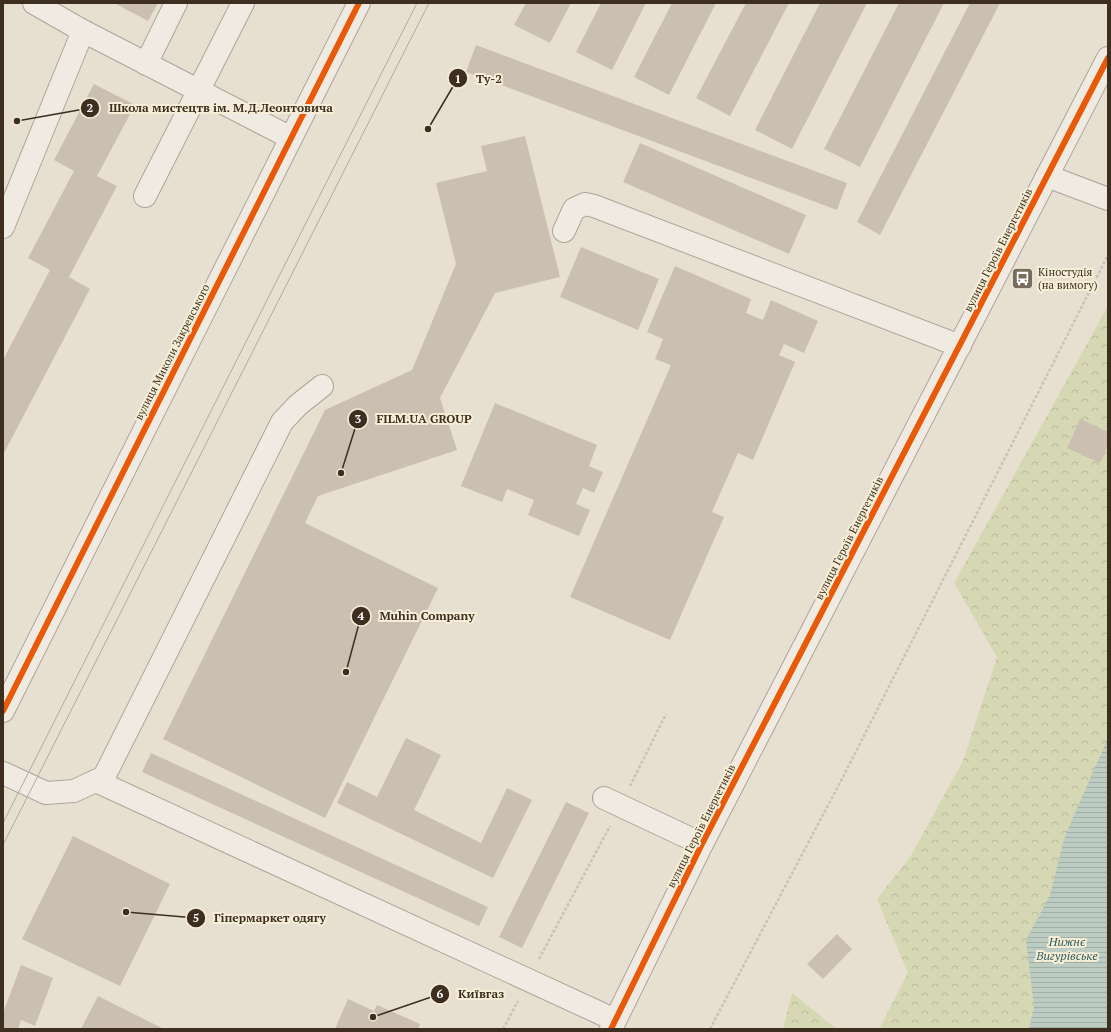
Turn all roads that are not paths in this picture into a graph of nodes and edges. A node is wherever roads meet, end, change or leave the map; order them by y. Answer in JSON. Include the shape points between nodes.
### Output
{"nodes":[{"id":1,"x":34,"y":3,"type":"edge"},
{"id":2,"x":176,"y":3,"type":"edge"},
{"id":3,"x":243,"y":3,"type":"edge"},
{"id":4,"x":359,"y":3,"type":"edge"},
{"id":5,"x":83,"y":31,"type":"junction"},
{"id":6,"x":1108,"y":58,"type":"edge"},
{"id":7,"x":146,"y":64,"type":"junction"},
{"id":8,"x":198,"y":90,"type":"junction"},
{"id":9,"x":291,"y":138,"type":"junction"},
{"id":10,"x":1047,"y":176,"type":"junction"},
{"id":11,"x":145,"y":196,"type":"dead end"},
{"id":12,"x":1108,"y":199,"type":"edge"},
{"id":13,"x":3,"y":227,"type":"edge"},
{"id":14,"x":564,"y":231,"type":"dead end"},
{"id":15,"x":960,"y":346,"type":"junction"},
{"id":16,"x":322,"y":386,"type":"dead end"},
{"id":17,"x":5,"y":702,"type":"edge"},
{"id":18,"x":3,"y":773,"type":"edge"},
{"id":19,"x":96,"y":781,"type":"junction"},
{"id":20,"x":612,"y":802,"type":"road end"},
{"id":21,"x":702,"y":844,"type":"junction"},
{"id":22,"x":613,"y":1024,"type":"edge"}],
"edges":[{"from":1,"to":5,"type":"street"},
{"from":2,"to":7,"type":"street"},
{"from":3,"to":8,"type":"street"},
{"from":4,"to":9,"type":"street","name":"вулиця Миколи Закревського"},
{"from":5,"to":7,"type":"street"},
{"from":5,"to":13,"type":"street"},
{"from":6,"to":10,"type":"street","name":"вулиця Героїв Енергетиків"},
{"from":7,"to":8,"type":"street"},
{"from":8,"to":9,"type":"street"},
{"from":8,"to":11,"type":"street"},
{"from":9,"to":17,"type":"street","name":"вулиця Миколи Закревського"},
{"from":10,"to":12,"type":"street"},
{"from":10,"to":15,"type":"street","name":"вулиця Героїв Енергетиків"},
{"from":14,"to":15,"type":"street","via":[[574,209],[585,204],[594,206]]},
{"from":15,"to":21,"type":"street","name":"вулиця Героїв Енергетиків"},
{"from":16,"to":19,"type":"street","via":[[282,422],[104,777]]},
{"from":18,"to":19,"type":"street","via":[[46,793],[74,791]]},
{"from":19,"to":22,"type":"street","via":[[528,980]]},
{"from":20,"to":21,"type":"street"},
{"from":21,"to":22,"type":"street","name":"вулиця Героїв Енергетиків"}]}
